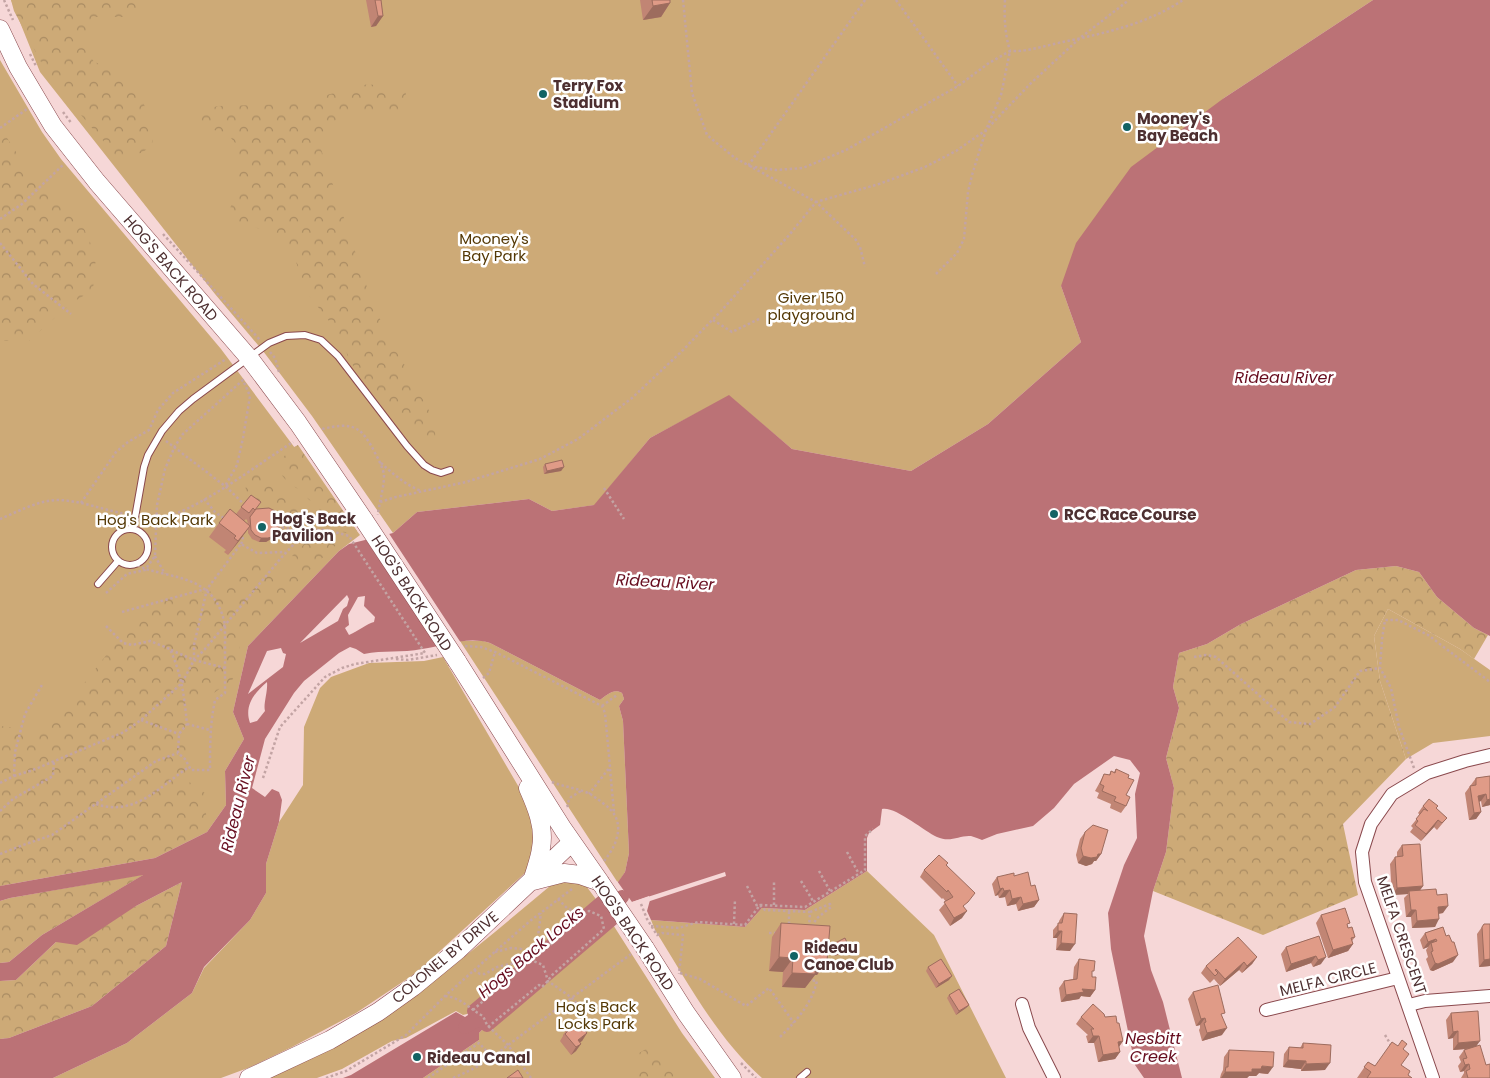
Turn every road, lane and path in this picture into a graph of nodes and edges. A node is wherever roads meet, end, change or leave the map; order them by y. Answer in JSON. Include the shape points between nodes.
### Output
{"nodes":[{"id":1,"x":4,"y":0,"type":"edge"},
{"id":2,"x":683,"y":0,"type":"edge"},
{"id":3,"x":865,"y":0,"type":"edge"},
{"id":4,"x":896,"y":0,"type":"edge"},
{"id":5,"x":1005,"y":0,"type":"edge"},
{"id":6,"x":1129,"y":0,"type":"edge"},
{"id":7,"x":1184,"y":0,"type":"edge"},
{"id":8,"x":7,"y":27,"type":"edge"},
{"id":9,"x":1080,"y":38,"type":"junction"},
{"id":10,"x":27,"y":49,"type":"dead end"},
{"id":11,"x":1010,"y":51,"type":"junction"},
{"id":12,"x":40,"y":74,"type":"dead end"},
{"id":13,"x":958,"y":86,"type":"junction"},
{"id":14,"x":59,"y":105,"type":"dead end"},
{"id":15,"x":32,"y":106,"type":"dead end"},
{"id":16,"x":0,"y":128,"type":"edge"},
{"id":17,"x":75,"y":128,"type":"dead end"},
{"id":18,"x":986,"y":130,"type":"junction"},
{"id":19,"x":67,"y":161,"type":"dead end"},
{"id":20,"x":748,"y":166,"type":"junction"},
{"id":21,"x":816,"y":202,"type":"junction"},
{"id":22,"x":0,"y":218,"type":"edge"},
{"id":23,"x":161,"y":231,"type":"dead end"},
{"id":24,"x":0,"y":243,"type":"edge"},
{"id":25,"x":865,"y":267,"type":"dead end"},
{"id":26,"x":936,"y":274,"type":"dead end"},
{"id":27,"x":71,"y":314,"type":"dead end"},
{"id":28,"x":759,"y":319,"type":"dead end"},
{"id":29,"x":712,"y":320,"type":"junction"},
{"id":30,"x":265,"y":347,"type":"junction"},
{"id":31,"x":226,"y":359,"type":"dead end"},
{"id":32,"x":250,"y":359,"type":"junction"},
{"id":33,"x":322,"y":429,"type":"dead end"},
{"id":34,"x":164,"y":439,"type":"dead end"},
{"id":35,"x":295,"y":441,"type":"dead end"},
{"id":36,"x":175,"y":446,"type":"junction"},
{"id":37,"x":380,"y":462,"type":"junction"},
{"id":38,"x":450,"y":470,"type":"dead end"},
{"id":39,"x":225,"y":486,"type":"junction"},
{"id":40,"x":604,"y":488,"type":"dead end"},
{"id":41,"x":422,"y":491,"type":"junction"},
{"id":42,"x":204,"y":499,"type":"junction"},
{"id":43,"x":380,"y":502,"type":"junction"},
{"id":44,"x":81,"y":503,"type":"junction"},
{"id":45,"x":248,"y":507,"type":"edge"},
{"id":46,"x":134,"y":515,"type":"junction"},
{"id":47,"x":156,"y":518,"type":"junction"},
{"id":48,"x":0,"y":519,"type":"edge"},
{"id":49,"x":624,"y":519,"type":"dead end"},
{"id":50,"x":226,"y":520,"type":"edge"},
{"id":51,"x":371,"y":520,"type":"junction"},
{"id":52,"x":279,"y":521,"type":"edge"},
{"id":53,"x":133,"y":529,"type":"junction"},
{"id":54,"x":241,"y":529,"type":"edge"},
{"id":55,"x":307,"y":530,"type":"junction"},
{"id":56,"x":240,"y":544,"type":"junction"},
{"id":57,"x":286,"y":552,"type":"junction"},
{"id":58,"x":155,"y":556,"type":"junction"},
{"id":59,"x":118,"y":561,"type":"junction"},
{"id":60,"x":136,"y":564,"type":"junction"},
{"id":61,"x":145,"y":570,"type":"junction"},
{"id":62,"x":165,"y":574,"type":"junction"},
{"id":63,"x":98,"y":584,"type":"dead end"},
{"id":64,"x":207,"y":589,"type":"junction"},
{"id":65,"x":106,"y":593,"type":"dead end"},
{"id":66,"x":122,"y":612,"type":"dead end"},
{"id":67,"x":225,"y":625,"type":"junction"},
{"id":68,"x":106,"y":626,"type":"dead end"},
{"id":69,"x":170,"y":649,"type":"junction"},
{"id":70,"x":495,"y":652,"type":"junction"},
{"id":71,"x":461,"y":653,"type":"junction"},
{"id":72,"x":438,"y":655,"type":"dead end"},
{"id":73,"x":1194,"y":657,"type":"dead end"},
{"id":74,"x":392,"y":658,"type":"junction"},
{"id":75,"x":194,"y":660,"type":"junction"},
{"id":76,"x":225,"y":668,"type":"junction"},
{"id":77,"x":1380,"y":668,"type":"junction"},
{"id":78,"x":489,"y":673,"type":"dead end"},
{"id":79,"x":1490,"y":682,"type":"edge"},
{"id":80,"x":182,"y":683,"type":"junction"},
{"id":81,"x":42,"y":685,"type":"dead end"},
{"id":82,"x":617,"y":695,"type":"dead end"},
{"id":83,"x":602,"y":706,"type":"junction"},
{"id":84,"x":141,"y":720,"type":"junction"},
{"id":85,"x":187,"y":724,"type":"junction"},
{"id":86,"x":210,"y":730,"type":"junction"},
{"id":87,"x":179,"y":734,"type":"junction"},
{"id":88,"x":508,"y":741,"type":"junction"},
{"id":89,"x":178,"y":753,"type":"junction"},
{"id":90,"x":1490,"y":755,"type":"edge"},
{"id":91,"x":54,"y":761,"type":"junction"},
{"id":92,"x":190,"y":767,"type":"junction"},
{"id":93,"x":610,"y":767,"type":"junction"},
{"id":94,"x":14,"y":776,"type":"junction"},
{"id":95,"x":263,"y":778,"type":"dead end"},
{"id":96,"x":1418,"y":778,"type":"junction"},
{"id":97,"x":548,"y":780,"type":"dead end"},
{"id":98,"x":0,"y":783,"type":"edge"},
{"id":99,"x":581,"y":791,"type":"junction"},
{"id":100,"x":589,"y":794,"type":"junction"},
{"id":101,"x":96,"y":804,"type":"junction"},
{"id":102,"x":0,"y":811,"type":"edge"},
{"id":103,"x":614,"y":812,"type":"junction"},
{"id":104,"x":570,"y":813,"type":"dead end"},
{"id":105,"x":873,"y":829,"type":"dead end"},
{"id":106,"x":572,"y":842,"type":"junction"},
{"id":107,"x":847,"y":852,"type":"dead end"},
{"id":108,"x":0,"y":854,"type":"edge"},
{"id":109,"x":604,"y":861,"type":"dead end"},
{"id":110,"x":820,"y":871,"type":"dead end"},
{"id":111,"x":859,"y":874,"type":"junction"},
{"id":112,"x":532,"y":881,"type":"junction"},
{"id":113,"x":801,"y":881,"type":"dead end"},
{"id":114,"x":600,"y":882,"type":"junction"},
{"id":115,"x":774,"y":882,"type":"dead end"},
{"id":116,"x":747,"y":886,"type":"dead end"},
{"id":117,"x":574,"y":888,"type":"dead end"},
{"id":118,"x":830,"y":891,"type":"junction"},
{"id":119,"x":735,"y":899,"type":"dead end"},
{"id":120,"x":558,"y":900,"type":"junction"},
{"id":121,"x":813,"y":901,"type":"junction"},
{"id":122,"x":641,"y":904,"type":"dead end"},
{"id":123,"x":774,"y":905,"type":"junction"},
{"id":124,"x":759,"y":906,"type":"junction"},
{"id":125,"x":803,"y":906,"type":"junction"},
{"id":126,"x":789,"y":911,"type":"junction"},
{"id":127,"x":803,"y":911,"type":"junction"},
{"id":128,"x":541,"y":912,"type":"junction"},
{"id":129,"x":810,"y":912,"type":"junction"},
{"id":130,"x":585,"y":915,"type":"junction"},
{"id":131,"x":734,"y":924,"type":"junction"},
{"id":132,"x":651,"y":926,"type":"junction"},
{"id":133,"x":789,"y":926,"type":"edge"},
{"id":134,"x":769,"y":933,"type":"dead end"},
{"id":135,"x":779,"y":933,"type":"edge"},
{"id":136,"x":639,"y":950,"type":"junction"},
{"id":137,"x":494,"y":952,"type":"junction"},
{"id":138,"x":529,"y":956,"type":"junction"},
{"id":139,"x":519,"y":962,"type":"junction"},
{"id":140,"x":474,"y":970,"type":"junction"},
{"id":141,"x":1398,"y":978,"type":"junction"},
{"id":142,"x":810,"y":980,"type":"edge"},
{"id":143,"x":548,"y":981,"type":"junction"},
{"id":144,"x":444,"y":996,"type":"junction"},
{"id":145,"x":1490,"y":996,"type":"edge"},
{"id":146,"x":572,"y":998,"type":"junction"},
{"id":147,"x":1022,"y":1004,"type":"dead end"},
{"id":148,"x":1409,"y":1005,"type":"junction"},
{"id":149,"x":473,"y":1010,"type":"junction"},
{"id":150,"x":1266,"y":1010,"type":"dead end"},
{"id":151,"x":583,"y":1011,"type":"dead end"},
{"id":152,"x":794,"y":1023,"type":"junction"},
{"id":153,"x":488,"y":1027,"type":"junction"},
{"id":154,"x":1385,"y":1035,"type":"dead end"},
{"id":155,"x":780,"y":1037,"type":"dead end"},
{"id":156,"x":508,"y":1045,"type":"junction"},
{"id":157,"x":1394,"y":1050,"type":"edge"},
{"id":158,"x":493,"y":1058,"type":"junction"},
{"id":159,"x":807,"y":1072,"type":"dead end"},
{"id":160,"x":249,"y":1078,"type":"edge"},
{"id":161,"x":326,"y":1078,"type":"edge"},
{"id":162,"x":428,"y":1078,"type":"edge"},
{"id":163,"x":453,"y":1078,"type":"edge"},
{"id":164,"x":531,"y":1078,"type":"edge"},
{"id":165,"x":732,"y":1078,"type":"edge"},
{"id":166,"x":800,"y":1078,"type":"edge"},
{"id":167,"x":1054,"y":1078,"type":"edge"},
{"id":168,"x":1434,"y":1078,"type":"edge"}],
"edges":[{"from":1,"to":8,"type":"path"},
{"from":2,"to":20,"type":"path","via":[[692,93],[706,135]]},
{"from":3,"to":20,"type":"path"},
{"from":4,"to":13,"type":"path"},
{"from":5,"to":11,"type":"path","via":[[1005,32]]},
{"from":6,"to":9,"type":"path"},
{"from":7,"to":9,"type":"path","via":[[1143,21]]},
{"from":8,"to":32,"type":"main road","name":"HOG'S BACK ROAD","via":[[18,67],[53,126]]},
{"from":9,"to":11,"type":"path"},
{"from":9,"to":18,"type":"path"},
{"from":10,"to":12,"type":"path"},
{"from":11,"to":13,"type":"path"},
{"from":11,"to":18,"type":"path","via":[[1000,95]]},
{"from":13,"to":20,"type":"path","via":[[846,150],[803,168],[776,170]]},
{"from":14,"to":17,"type":"path"},
{"from":15,"to":16,"type":"path"},
{"from":18,"to":21,"type":"path","via":[[925,167]]},
{"from":18,"to":26,"type":"path","via":[[968,192],[964,238],[957,253]]},
{"from":19,"to":22,"type":"path","via":[[22,204]]},
{"from":20,"to":21,"type":"path"},
{"from":21,"to":25,"type":"path","via":[[856,240]]},
{"from":21,"to":29,"type":"path"},
{"from":23,"to":30,"type":"path"},
{"from":24,"to":27,"type":"path","via":[[33,284]]},
{"from":28,"to":29,"type":"path","via":[[732,332]]},
{"from":29,"to":41,"type":"path","via":[[632,398],[578,439],[540,459],[466,482]]},
{"from":30,"to":32,"type":"lane"},
{"from":30,"to":38,"type":"lane","via":[[277,339],[294,335],[322,340],[424,465],[441,473]]},
{"from":31,"to":44,"type":"path","via":[[173,393],[158,410],[150,430],[116,452]]},
{"from":32,"to":46,"type":"lane","via":[[179,411],[162,430],[148,455]]},
{"from":32,"to":51,"type":"main road","name":"HOG'S BACK ROAD"},
{"from":33,"to":37,"type":"path","via":[[338,425],[357,428]]},
{"from":34,"to":36,"type":"path"},
{"from":35,"to":39,"type":"path"},
{"from":36,"to":39,"type":"path"},
{"from":36,"to":39,"type":"path","via":[[183,434],[243,380],[250,396],[243,438],[237,464]]},
{"from":36,"to":47,"type":"path","via":[[166,469]]},
{"from":37,"to":41,"type":"path"},
{"from":37,"to":43,"type":"path","via":[[384,474]]},
{"from":39,"to":42,"type":"path"},
{"from":39,"to":45,"type":"path"},
{"from":40,"to":49,"type":"path"},
{"from":41,"to":43,"type":"path"},
{"from":42,"to":47,"type":"path"},
{"from":42,"to":50,"type":"path"},
{"from":43,"to":51,"type":"path"},
{"from":44,"to":46,"type":"path"},
{"from":44,"to":48,"type":"path","via":[[49,501]]},
{"from":46,"to":47,"type":"path"},
{"from":46,"to":53,"type":"lane"},
{"from":47,"to":58,"type":"path"},
{"from":51,"to":71,"type":"main road","name":"HOG'S BACK ROAD","bridge":true},
{"from":52,"to":55,"type":"path","via":[[281,527]]},
{"from":53,"to":59,"type":"lane","via":[[121,530],[113,539],[112,551]]},
{"from":53,"to":60,"type":"lane","via":[[143,535],[148,546],[145,557]]},
{"from":54,"to":56,"type":"path","via":[[243,540]]},
{"from":55,"to":57,"type":"path"},
{"from":55,"to":74,"type":"path","via":[[327,530],[349,536],[425,653]]},
{"from":56,"to":57,"type":"path","via":[[257,553]]},
{"from":56,"to":64,"type":"path"},
{"from":57,"to":67,"type":"path"},
{"from":58,"to":61,"type":"path"},
{"from":58,"to":62,"type":"path"},
{"from":59,"to":60,"type":"lane","via":[[130,566]]},
{"from":59,"to":63,"type":"lane"},
{"from":60,"to":61,"type":"path"},
{"from":61,"to":62,"type":"path"},
{"from":61,"to":65,"type":"path","via":[[126,574]]},
{"from":62,"to":64,"type":"path"},
{"from":64,"to":66,"type":"path"},
{"from":64,"to":67,"type":"path","via":[[223,614]]},
{"from":64,"to":75,"type":"path","via":[[194,646]]},
{"from":67,"to":75,"type":"path"},
{"from":67,"to":76,"type":"path"},
{"from":68,"to":69,"type":"path","via":[[123,643],[132,645],[150,641]]},
{"from":69,"to":75,"type":"path"},
{"from":69,"to":80,"type":"path"},
{"from":70,"to":71,"type":"path","via":[[481,647]]},
{"from":70,"to":78,"type":"path"},
{"from":70,"to":83,"type":"path"},
{"from":71,"to":88,"type":"main road","name":"HOG'S BACK ROAD"},
{"from":72,"to":74,"type":"path","via":[[408,660]]},
{"from":73,"to":77,"type":"path","via":[[1216,657],[1288,722],[1310,724],[1335,707],[1360,671]]},
{"from":74,"to":95,"type":"path","via":[[355,664],[325,677],[280,727]]},
{"from":75,"to":76,"type":"path"},
{"from":75,"to":80,"type":"path"},
{"from":76,"to":86,"type":"path","via":[[225,693],[215,700]]},
{"from":77,"to":79,"type":"path","via":[[1385,620],[1398,620],[1428,635]]},
{"from":77,"to":96,"type":"path","via":[[1391,688],[1399,727]]},
{"from":80,"to":84,"type":"path"},
{"from":80,"to":85,"type":"path"},
{"from":81,"to":94,"type":"path","via":[[25,714],[14,752]]},
{"from":82,"to":83,"type":"path"},
{"from":83,"to":93,"type":"path"},
{"from":84,"to":87,"type":"path"},
{"from":84,"to":91,"type":"path","via":[[124,732]]},
{"from":85,"to":86,"type":"path"},
{"from":85,"to":87,"type":"path"},
{"from":86,"to":92,"type":"path","via":[[210,770],[191,770]]},
{"from":87,"to":89,"type":"path"},
{"from":88,"to":106,"type":"main road","name":"HOG'S BACK ROAD"},
{"from":88,"to":112,"type":"main road","via":[[536,807],[542,833]]},
{"from":89,"to":92,"type":"path"},
{"from":89,"to":101,"type":"path","via":[[156,761]]},
{"from":90,"to":96,"type":"street","name":"MELFA CRESCENT"},
{"from":91,"to":94,"type":"path"},
{"from":91,"to":102,"type":"path","via":[[53,776],[13,799]]},
{"from":92,"to":101,"type":"path","via":[[139,803],[116,807]]},
{"from":93,"to":100,"type":"path"},
{"from":93,"to":103,"type":"path"},
{"from":94,"to":98,"type":"path"},
{"from":96,"to":141,"type":"street","name":"MELFA CRESCENT","via":[[1392,794],[1371,824],[1362,852],[1365,882]]},
{"from":97,"to":99,"type":"path"},
{"from":99,"to":100,"type":"path"},
{"from":99,"to":104,"type":"path","via":[[567,804]]},
{"from":100,"to":103,"type":"path"},
{"from":101,"to":108,"type":"path","via":[[52,836]]},
{"from":103,"to":109,"type":"path","via":[[617,837],[613,851]]},
{"from":105,"to":111,"type":"path","via":[[865,836],[865,870]]},
{"from":106,"to":112,"type":"main road","name":"COLONEL BY DRIVE"},
{"from":106,"to":114,"type":"main road","name":"HOG'S BACK ROAD"},
{"from":107,"to":111,"type":"path"},
{"from":110,"to":118,"type":"path"},
{"from":111,"to":118,"type":"path"},
{"from":112,"to":114,"type":"main road","via":[[564,873]]},
{"from":112,"to":160,"type":"main road","name":"COLONEL BY DRIVE","via":[[413,988],[330,1040]]},
{"from":113,"to":121,"type":"path"},
{"from":114,"to":136,"type":"main road","name":"HOG'S BACK ROAD","bridge":true},
{"from":115,"to":123,"type":"path"},
{"from":116,"to":124,"type":"path"},
{"from":117,"to":120,"type":"path"},
{"from":118,"to":121,"type":"path"},
{"from":119,"to":131,"type":"path"},
{"from":120,"to":128,"type":"path"},
{"from":120,"to":130,"type":"path","via":[[567,908]]},
{"from":121,"to":125,"type":"path"},
{"from":122,"to":132,"type":"path"},
{"from":123,"to":124,"type":"path"},
{"from":123,"to":125,"type":"path"},
{"from":124,"to":126,"type":"path","via":[[765,910]]},
{"from":124,"to":131,"type":"path","via":[[745,925]]},
{"from":125,"to":127,"type":"path"},
{"from":126,"to":127,"type":"path"},
{"from":126,"to":133,"type":"path"},
{"from":127,"to":129,"type":"path"},
{"from":128,"to":137,"type":"path"},
{"from":128,"to":138,"type":"path","via":[[537,944]]},
{"from":129,"to":129,"type":"path","via":[[809,926],[809,934],[816,919],[831,907],[830,904]]},
{"from":130,"to":138,"type":"path","via":[[543,951]]},
{"from":130,"to":143,"type":"path","via":[[589,911],[601,916],[604,929]]},
{"from":131,"to":132,"type":"path","via":[[698,922],[679,928]]},
{"from":132,"to":152,"type":"path","via":[[657,936],[662,933],[683,935],[680,973],[700,979],[746,1006],[769,988]]},
{"from":134,"to":135,"type":"path"},
{"from":136,"to":146,"type":"path"},
{"from":136,"to":165,"type":"main road","name":"HOG'S BACK ROAD"},
{"from":137,"to":138,"type":"path","via":[[517,948]]},
{"from":137,"to":140,"type":"path"},
{"from":138,"to":139,"type":"path"},
{"from":138,"to":143,"type":"path","via":[[543,966]]},
{"from":139,"to":140,"type":"path","via":[[497,967],[485,974]]},
{"from":139,"to":149,"type":"path","via":[[522,967]]},
{"from":140,"to":144,"type":"path"},
{"from":141,"to":148,"type":"street","name":"MELFA CRESCENT"},
{"from":141,"to":150,"type":"street","name":"MELFA CIRCLE"},
{"from":142,"to":152,"type":"path","via":[[817,981],[813,995]]},
{"from":143,"to":146,"type":"path"},
{"from":143,"to":153,"type":"path"},
{"from":144,"to":149,"type":"path","via":[[456,998]]},
{"from":144,"to":161,"type":"path","via":[[406,1036],[346,1071]]},
{"from":145,"to":148,"type":"street"},
{"from":146,"to":151,"type":"path"},
{"from":146,"to":156,"type":"path"},
{"from":147,"to":167,"type":"street","via":[[1029,1028]]},
{"from":148,"to":168,"type":"street","name":"MELFA CRESCENT"},
{"from":149,"to":153,"type":"path","via":[[483,1016]]},
{"from":152,"to":155,"type":"path"},
{"from":153,"to":156,"type":"path"},
{"from":154,"to":157,"type":"path"},
{"from":156,"to":158,"type":"path"},
{"from":156,"to":164,"type":"path"},
{"from":158,"to":162,"type":"path","via":[[479,1043]]},
{"from":158,"to":163,"type":"path"},
{"from":159,"to":166,"type":"lane"}]}
